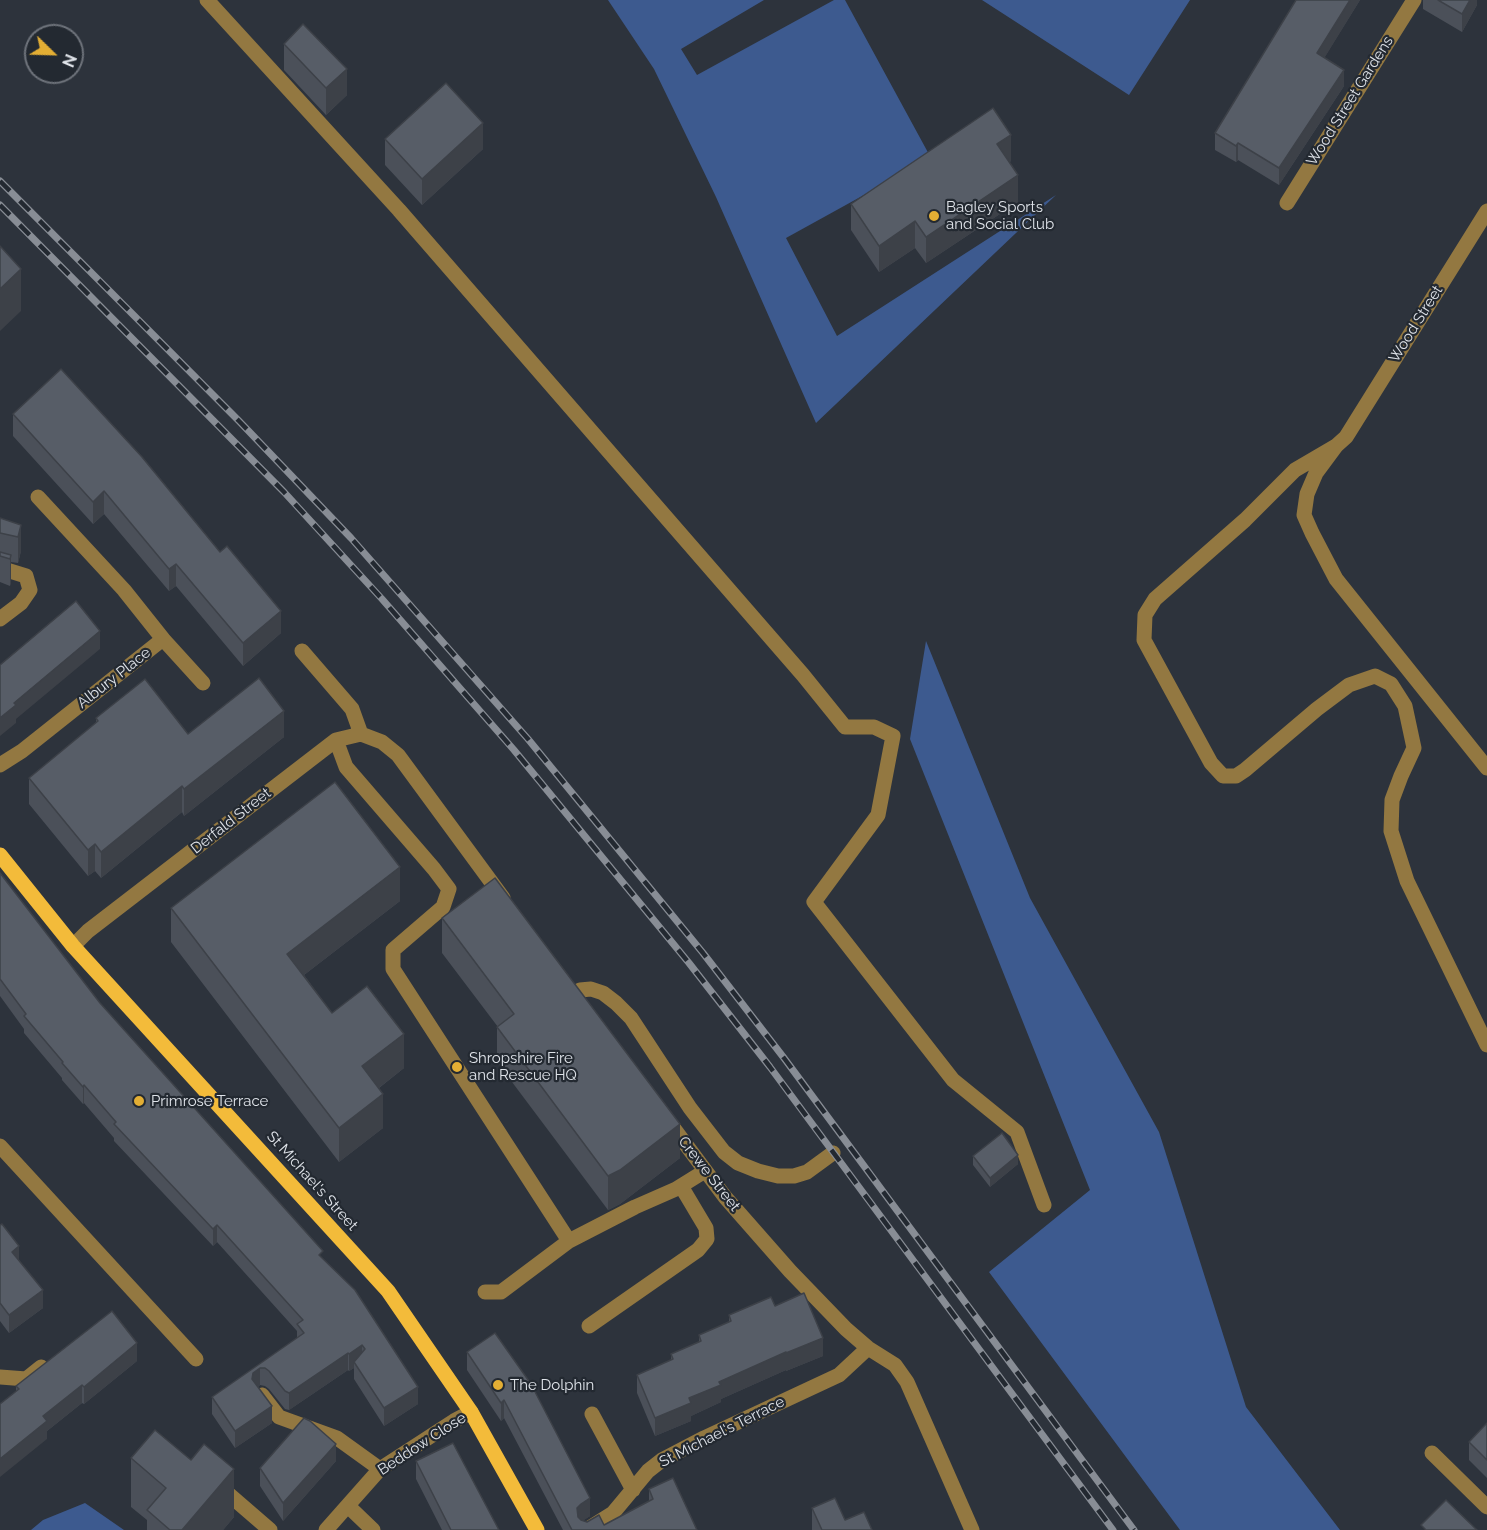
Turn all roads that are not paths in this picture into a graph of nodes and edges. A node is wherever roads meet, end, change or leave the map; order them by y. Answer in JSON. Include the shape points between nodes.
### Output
{"nodes":[{"id":1,"x":207,"y":0,"type":"edge"},
{"id":2,"x":1414,"y":0,"type":"edge"},
{"id":3,"x":1287,"y":202,"type":"dead end"},
{"id":4,"x":1487,"y":211,"type":"edge"},
{"id":5,"x":1341,"y":441,"type":"junction"},
{"id":6,"x":38,"y":497,"type":"dead end"},
{"id":7,"x":0,"y":568,"type":"edge"},
{"id":8,"x":0,"y":619,"type":"edge"},
{"id":9,"x":163,"y":639,"type":"junction"},
{"id":10,"x":302,"y":651,"type":"dead end"},
{"id":11,"x":203,"y":683,"type":"dead end"},
{"id":12,"x":361,"y":734,"type":"junction"},
{"id":13,"x":336,"y":740,"type":"junction"},
{"id":14,"x":0,"y":765,"type":"edge"},
{"id":15,"x":1487,"y":768,"type":"edge"},
{"id":16,"x":0,"y":855,"type":"edge"},
{"id":17,"x":511,"y":908,"type":"edge"},
{"id":18,"x":73,"y":946,"type":"junction"},
{"id":19,"x":574,"y":994,"type":"edge"},
{"id":20,"x":1487,"y":1045,"type":"edge"},
{"id":21,"x":657,"y":1106,"type":"edge"},
{"id":22,"x":0,"y":1146,"type":"edge"},
{"id":23,"x":833,"y":1153,"type":"dead end"},
{"id":24,"x":705,"y":1171,"type":"junction"},
{"id":25,"x":681,"y":1186,"type":"junction"},
{"id":26,"x":1044,"y":1205,"type":"dead end"},
{"id":27,"x":569,"y":1241,"type":"junction"},
{"id":28,"x":485,"y":1292,"type":"dead end"},
{"id":29,"x":589,"y":1326,"type":"dead end"},
{"id":30,"x":868,"y":1348,"type":"junction"},
{"id":31,"x":52,"y":1358,"type":"edge"},
{"id":32,"x":196,"y":1359,"type":"dead end"},
{"id":33,"x":0,"y":1377,"type":"edge"},
{"id":34,"x":262,"y":1395,"type":"edge"},
{"id":35,"x":471,"y":1412,"type":"junction"},
{"id":36,"x":592,"y":1414,"type":"dead end"},
{"id":37,"x":1432,"y":1453,"type":"dead end"},
{"id":38,"x":380,"y":1469,"type":"junction"},
{"id":39,"x":207,"y":1476,"type":"edge"},
{"id":40,"x":633,"y":1490,"type":"junction"},
{"id":41,"x":348,"y":1506,"type":"junction"},
{"id":42,"x":1487,"y":1506,"type":"edge"},
{"id":43,"x":270,"y":1530,"type":"edge"},
{"id":44,"x":326,"y":1530,"type":"edge"},
{"id":45,"x":374,"y":1530,"type":"edge"},
{"id":46,"x":537,"y":1530,"type":"edge"},
{"id":47,"x":586,"y":1530,"type":"edge"},
{"id":48,"x":972,"y":1530,"type":"edge"}],
"edges":[{"from":1,"to":26,"type":"street","via":[[399,210],[845,727],[874,727],[893,736],[878,815],[814,902],[953,1080],[1017,1132]]},
{"from":2,"to":3,"type":"street","name":"Wood Street Gardens"},
{"from":4,"to":5,"type":"street","name":"Wood Street"},
{"from":5,"to":15,"type":"street","name":"Wood Street","via":[[1316,473],[1307,494],[1304,515],[1312,533],[1336,579]]},
{"from":5,"to":20,"type":"street","via":[[1295,470],[1155,599],[1145,615],[1144,640],[1211,763],[1223,776],[1236,776],[1349,685],[1375,676],[1391,684],[1405,706],[1414,748],[1392,800],[1391,831],[1407,881]]},
{"from":6,"to":9,"type":"street","name":"Albury Place","via":[[124,590]]},
{"from":7,"to":8,"type":"street","via":[[26,576],[30,590],[21,603]]},
{"from":9,"to":11,"type":"street"},
{"from":9,"to":14,"type":"street","name":"Albury Place"},
{"from":10,"to":12,"type":"street","via":[[352,709]]},
{"from":12,"to":13,"type":"street","name":"Derfald Street"},
{"from":12,"to":17,"type":"street","via":[[382,742],[398,755]]},
{"from":13,"to":18,"type":"street","name":"Derfald Street"},
{"from":13,"to":27,"type":"street","via":[[346,767],[448,889],[443,907],[393,950],[393,969]]},
{"from":16,"to":18,"type":"main road","name":"St Michael's Street"},
{"from":18,"to":35,"type":"main road","name":"St Michael's Street","via":[[388,1291]]},
{"from":19,"to":23,"type":"street","via":[[591,989],[603,993],[631,1018],[690,1108],[724,1152],[738,1163],[778,1176],[795,1176]]},
{"from":21,"to":24,"type":"street","name":"Crewe Street"},
{"from":22,"to":32,"type":"street"},
{"from":24,"to":25,"type":"street"},
{"from":24,"to":30,"type":"street","name":"Crewe Street","via":[[790,1271]]},
{"from":25,"to":27,"type":"street"},
{"from":25,"to":29,"type":"street","via":[[706,1228],[707,1239],[698,1250]]},
{"from":27,"to":28,"type":"street","via":[[501,1292]]},
{"from":30,"to":40,"type":"street","name":"St Michael's Terrace","via":[[839,1375],[662,1460]]},
{"from":30,"to":48,"type":"street","name":"Crewe Street","via":[[895,1365],[907,1382]]},
{"from":31,"to":33,"type":"street","via":[[26,1379]]},
{"from":34,"to":38,"type":"street","via":[[279,1417],[337,1438]]},
{"from":35,"to":38,"type":"street","name":"Beddow Close"},
{"from":35,"to":46,"type":"main road","name":"St Michael's Street"},
{"from":36,"to":40,"type":"street"},
{"from":37,"to":42,"type":"street"},
{"from":38,"to":41,"type":"street","name":"Beddow Close"},
{"from":39,"to":43,"type":"street"},
{"from":40,"to":47,"type":"street","name":"St Michael's Terrace","via":[[613,1513]]},
{"from":41,"to":44,"type":"street","name":"Beddow Close"},
{"from":41,"to":45,"type":"street"}]}
